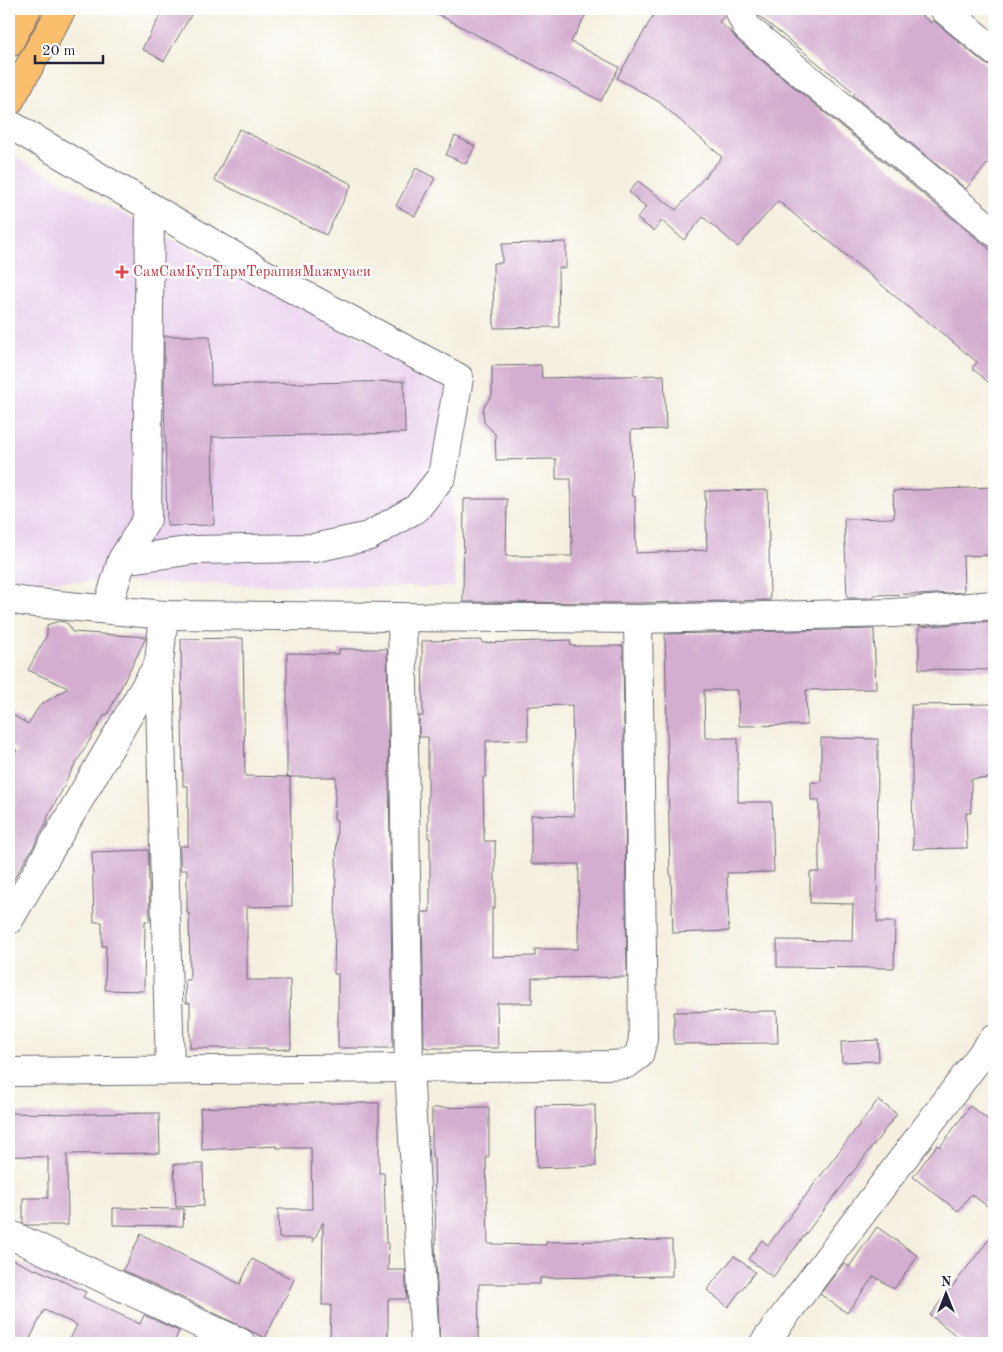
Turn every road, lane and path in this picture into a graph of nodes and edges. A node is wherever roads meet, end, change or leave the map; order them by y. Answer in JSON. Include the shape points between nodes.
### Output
{"nodes":[{"id":1,"x":27,"y":9,"type":"edge"},
{"id":2,"x":62,"y":9,"type":"edge"},
{"id":3,"x":739,"y":9,"type":"edge"},
{"id":4,"x":944,"y":9,"type":"edge"},
{"id":5,"x":9,"y":43,"type":"edge"},
{"id":6,"x":994,"y":51,"type":"edge"},
{"id":7,"x":9,"y":102,"type":"edge"},
{"id":8,"x":9,"y":124,"type":"edge"},
{"id":9,"x":150,"y":207,"type":"junction"},
{"id":10,"x":994,"y":232,"type":"edge"},
{"id":11,"x":122,"y":560,"type":"junction"},
{"id":12,"x":9,"y":599,"type":"edge"},
{"id":13,"x":994,"y":605,"type":"edge"},
{"id":14,"x":107,"y":609,"type":"junction"},
{"id":15,"x":164,"y":615,"type":"junction"},
{"id":16,"x":402,"y":618,"type":"junction"},
{"id":17,"x":638,"y":619,"type":"junction"},
{"id":18,"x":159,"y":663,"type":"junction"},
{"id":19,"x":9,"y":920,"type":"edge"},
{"id":20,"x":994,"y":1038,"type":"edge"},
{"id":21,"x":409,"y":1068,"type":"junction"},
{"id":22,"x":170,"y":1070,"type":"junction"},
{"id":23,"x":9,"y":1072,"type":"edge"},
{"id":24,"x":9,"y":1234,"type":"edge"},
{"id":25,"x":241,"y":1343,"type":"edge"},
{"id":26,"x":425,"y":1343,"type":"edge"},
{"id":27,"x":764,"y":1343,"type":"edge"}],
"edges":[{"from":1,"to":5,"type":"main road"},
{"from":2,"to":7,"type":"main road"},
{"from":3,"to":10,"type":"street","via":[[747,28]]},
{"from":4,"to":6,"type":"street"},
{"from":8,"to":9,"type":"street"},
{"from":9,"to":11,"type":"street","via":[[147,519]]},
{"from":9,"to":11,"type":"street","via":[[263,273],[459,378],[442,476],[417,508],[370,536],[314,548],[194,550]]},
{"from":11,"to":14,"type":"street"},
{"from":12,"to":14,"type":"street"},
{"from":13,"to":17,"type":"street","via":[[893,614]]},
{"from":14,"to":15,"type":"street"},
{"from":15,"to":16,"type":"street"},
{"from":15,"to":18,"type":"street"},
{"from":16,"to":17,"type":"street"},
{"from":16,"to":21,"type":"street"},
{"from":17,"to":21,"type":"street","via":[[643,1039],[640,1055],[627,1064]]},
{"from":18,"to":19,"type":"street"},
{"from":18,"to":22,"type":"street"},
{"from":20,"to":27,"type":"street"},
{"from":21,"to":22,"type":"street"},
{"from":21,"to":26,"type":"street"},
{"from":22,"to":23,"type":"street"},
{"from":24,"to":25,"type":"street"}]}
